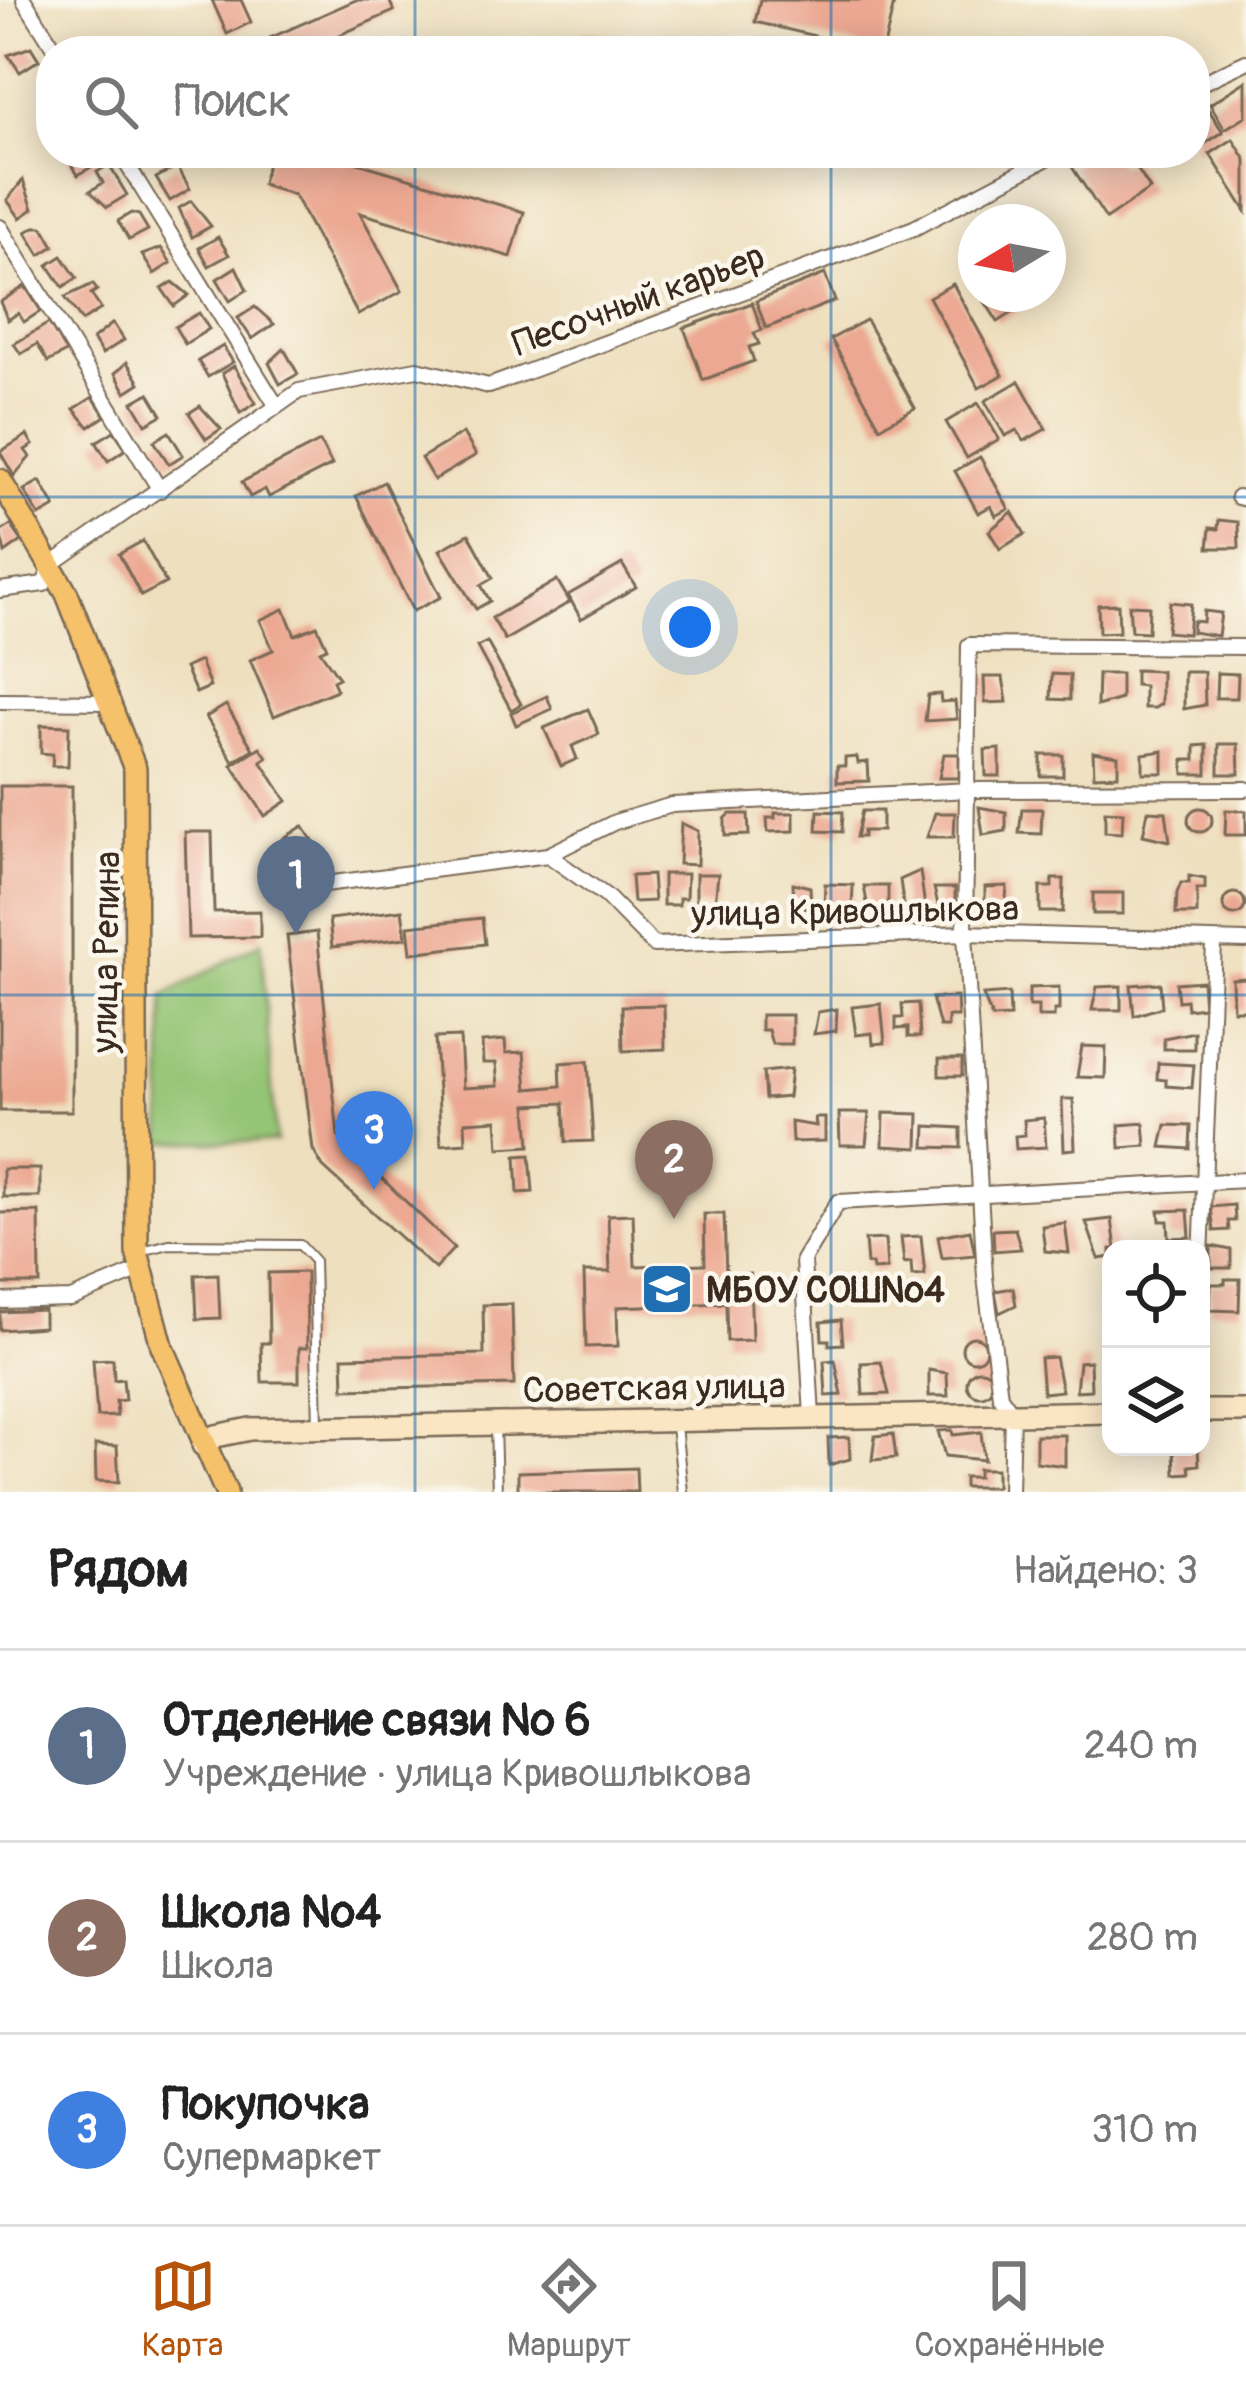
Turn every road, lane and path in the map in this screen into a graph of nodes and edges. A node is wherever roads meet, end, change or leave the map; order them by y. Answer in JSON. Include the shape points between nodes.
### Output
{"nodes":[{"id":1,"x":24,"y":0,"type":"edge"},
{"id":2,"x":47,"y":36,"type":"edge"},
{"id":3,"x":1246,"y":62,"type":"edge"},
{"id":4,"x":1210,"y":79,"type":"edge"},
{"id":5,"x":128,"y":168,"type":"edge"},
{"id":6,"x":1028,"y":168,"type":"edge"},
{"id":7,"x":0,"y":227,"type":"edge"},
{"id":8,"x":276,"y":405,"type":"junction"},
{"id":9,"x":0,"y":480,"type":"edge"},
{"id":10,"x":160,"y":490,"type":"junction"},
{"id":11,"x":52,"y":564,"type":"junction"},
{"id":12,"x":0,"y":590,"type":"edge"},
{"id":13,"x":1246,"y":647,"type":"edge"},
{"id":14,"x":0,"y":701,"type":"edge"},
{"id":15,"x":113,"y":702,"type":"junction"},
{"id":16,"x":1246,"y":789,"type":"edge"},
{"id":17,"x":970,"y":790,"type":"junction"},
{"id":18,"x":548,"y":855,"type":"junction"},
{"id":19,"x":286,"y":890,"type":"dead end"},
{"id":20,"x":965,"y":933,"type":"junction"},
{"id":21,"x":1246,"y":941,"type":"edge"},
{"id":22,"x":1214,"y":943,"type":"junction"},
{"id":23,"x":1246,"y":1180,"type":"edge"},
{"id":24,"x":1203,"y":1183,"type":"junction"},
{"id":25,"x":979,"y":1195,"type":"junction"},
{"id":26,"x":1201,"y":1240,"type":"edge"},
{"id":27,"x":138,"y":1261,"type":"junction"},
{"id":28,"x":0,"y":1300,"type":"edge"},
{"id":29,"x":1210,"y":1411,"type":"edge"},
{"id":30,"x":1246,"y":1411,"type":"edge"},
{"id":31,"x":1102,"y":1412,"type":"edge"},
{"id":32,"x":1012,"y":1413,"type":"junction"},
{"id":33,"x":812,"y":1417,"type":"junction"},
{"id":34,"x":675,"y":1419,"type":"junction"},
{"id":35,"x":494,"y":1423,"type":"junction"},
{"id":36,"x":318,"y":1427,"type":"junction"},
{"id":37,"x":203,"y":1445,"type":"junction"},
{"id":38,"x":226,"y":1492,"type":"edge"},
{"id":39,"x":497,"y":1492,"type":"edge"},
{"id":40,"x":683,"y":1492,"type":"edge"},
{"id":41,"x":1010,"y":1492,"type":"edge"}],
"edges":[{"from":1,"to":2,"type":"street"},
{"from":3,"to":4,"type":"street"},
{"from":5,"to":8,"type":"street"},
{"from":6,"to":8,"type":"street","name":"Песочный карьер","via":[[914,228],[489,386],[417,368],[299,391]]},
{"from":7,"to":10,"type":"street"},
{"from":8,"to":10,"type":"street","name":"Песочный карьер"},
{"from":9,"to":11,"type":"main road","name":"улица Репина"},
{"from":10,"to":11,"type":"street","name":"Песочный карьер"},
{"from":11,"to":12,"type":"street","name":"Песочный карьер","via":[[44,584]]},
{"from":11,"to":15,"type":"main road","name":"улица Репина"},
{"from":13,"to":17,"type":"street","via":[[969,645]]},
{"from":14,"to":15,"type":"street"},
{"from":15,"to":27,"type":"main road","name":"улица Репина","via":[[138,797]]},
{"from":16,"to":17,"type":"street"},
{"from":17,"to":18,"type":"street","via":[[672,805]]},
{"from":17,"to":20,"type":"street"},
{"from":18,"to":19,"type":"street"},
{"from":18,"to":20,"type":"street","name":"улица Кривошлыкова","via":[[606,896],[654,945]]},
{"from":20,"to":22,"type":"street","name":"улица Кривошлыкова"},
{"from":20,"to":25,"type":"street"},
{"from":21,"to":22,"type":"street","name":"улица Кривошлыкова"},
{"from":22,"to":24,"type":"street"},
{"from":23,"to":24,"type":"street"},
{"from":24,"to":25,"type":"street"},
{"from":24,"to":26,"type":"street"},
{"from":25,"to":32,"type":"street","via":[[1000,1396]]},
{"from":25,"to":33,"type":"street","via":[[838,1202],[803,1260]]},
{"from":27,"to":28,"type":"street","via":[[71,1299]]},
{"from":27,"to":36,"type":"lane","via":[[169,1244],[300,1245],[314,1260]]},
{"from":27,"to":37,"type":"main road","name":"улица Репина"},
{"from":29,"to":30,"type":"main road"},
{"from":31,"to":32,"type":"main road","name":"Советская улица"},
{"from":32,"to":33,"type":"main road","name":"Советская улица"},
{"from":32,"to":41,"type":"street"},
{"from":33,"to":34,"type":"main road","name":"Советская улица"},
{"from":34,"to":35,"type":"main road","name":"Советская улица"},
{"from":34,"to":40,"type":"lane"},
{"from":35,"to":36,"type":"main road","name":"Советская улица"},
{"from":35,"to":39,"type":"lane"},
{"from":36,"to":37,"type":"main road","name":"Советская улица","via":[[231,1431]]},
{"from":37,"to":38,"type":"main road","name":"улица Репина"}]}
